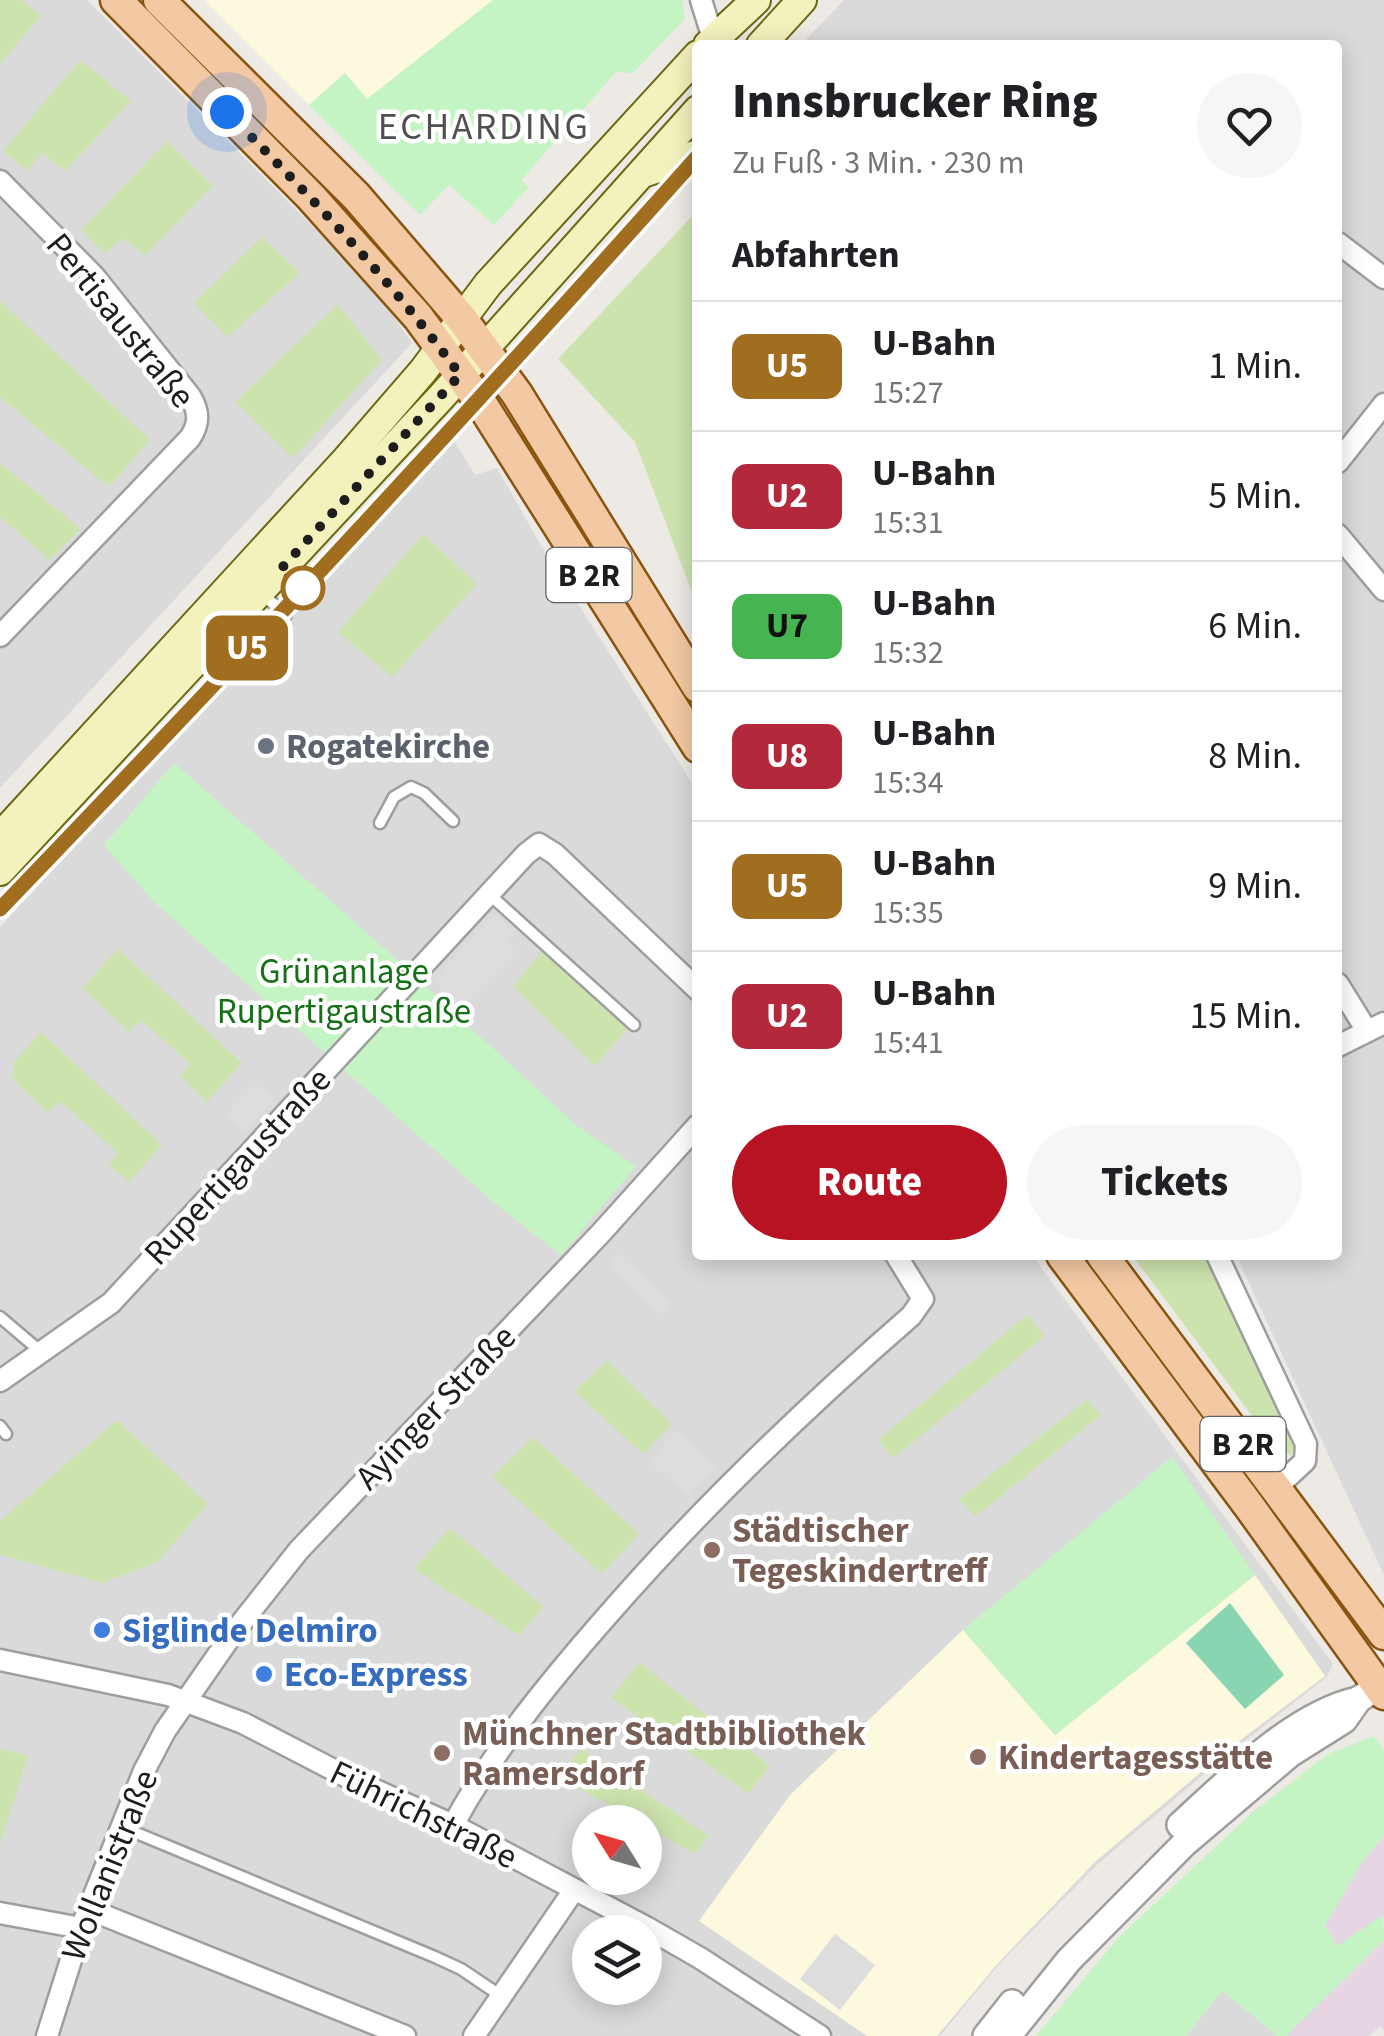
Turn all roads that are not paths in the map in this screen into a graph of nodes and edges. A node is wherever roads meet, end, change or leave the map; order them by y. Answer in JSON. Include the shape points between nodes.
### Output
{"nodes":[{"id":1,"x":116,"y":0,"type":"edge"},
{"id":2,"x":159,"y":0,"type":"edge"},
{"id":3,"x":702,"y":0,"type":"edge"},
{"id":4,"x":756,"y":0,"type":"edge"},
{"id":5,"x":802,"y":0,"type":"edge"},
{"id":6,"x":708,"y":40,"type":"edge"},
{"id":7,"x":715,"y":40,"type":"edge"},
{"id":8,"x":766,"y":40,"type":"edge"},
{"id":9,"x":692,"y":64,"type":"edge"},
{"id":10,"x":692,"y":117,"type":"edge"},
{"id":11,"x":692,"y":156,"type":"edge"},
{"id":12,"x":640,"y":174,"type":"junction"},
{"id":13,"x":2,"y":188,"type":"edge"},
{"id":14,"x":1342,"y":246,"type":"edge"},
{"id":15,"x":1384,"y":278,"type":"edge"},
{"id":16,"x":460,"y":318,"type":"junction"},
{"id":17,"x":440,"y":347,"type":"junction"},
{"id":18,"x":484,"y":349,"type":"junction"},
{"id":19,"x":460,"y":375,"type":"junction"},
{"id":20,"x":1384,"y":404,"type":"edge"},
{"id":21,"x":1342,"y":457,"type":"edge"},
{"id":22,"x":1342,"y":540,"type":"edge"},
{"id":23,"x":1384,"y":590,"type":"edge"},
{"id":24,"x":260,"y":592,"type":"junction"},
{"id":25,"x":286,"y":615,"type":"dead end"},
{"id":26,"x":0,"y":636,"type":"edge"},
{"id":27,"x":692,"y":678,"type":"edge"},
{"id":28,"x":692,"y":737,"type":"edge"},
{"id":29,"x":454,"y":821,"type":"dead end"},
{"id":30,"x":380,"y":823,"type":"dead end"},
{"id":31,"x":0,"y":836,"type":"edge"},
{"id":32,"x":0,"y":871,"type":"edge"},
{"id":33,"x":490,"y":894,"type":"junction"},
{"id":34,"x":692,"y":984,"type":"edge"},
{"id":35,"x":1342,"y":989,"type":"edge"},
{"id":36,"x":634,"y":1025,"type":"dead end"},
{"id":37,"x":1376,"y":1027,"type":"edge"},
{"id":38,"x":1342,"y":1044,"type":"edge"},
{"id":39,"x":692,"y":1131,"type":"edge"},
{"id":40,"x":899,"y":1260,"type":"edge"},
{"id":41,"x":1066,"y":1260,"type":"edge"},
{"id":42,"x":1106,"y":1260,"type":"edge"},
{"id":43,"x":1218,"y":1260,"type":"edge"},
{"id":44,"x":0,"y":1317,"type":"edge"},
{"id":45,"x":40,"y":1352,"type":"junction"},
{"id":46,"x":0,"y":1381,"type":"edge"},
{"id":47,"x":1276,"y":1488,"type":"junction"},
{"id":48,"x":1384,"y":1634,"type":"edge"},
{"id":49,"x":0,"y":1660,"type":"edge"},
{"id":50,"x":1376,"y":1691,"type":"edge"},
{"id":51,"x":188,"y":1701,"type":"junction"},
{"id":52,"x":453,"y":1825,"type":"junction"},
{"id":53,"x":121,"y":1826,"type":"junction"},
{"id":54,"x":572,"y":1889,"type":"edge"},
{"id":55,"x":572,"y":1893,"type":"edge"},
{"id":56,"x":583,"y":1895,"type":"edge"},
{"id":57,"x":0,"y":1913,"type":"edge"},
{"id":58,"x":84,"y":1919,"type":"junction"},
{"id":59,"x":501,"y":1996,"type":"junction"},
{"id":60,"x":375,"y":2030,"type":"edge"},
{"id":61,"x":46,"y":2036,"type":"edge"},
{"id":62,"x":405,"y":2036,"type":"edge"},
{"id":63,"x":474,"y":2036,"type":"edge"},
{"id":64,"x":820,"y":2036,"type":"edge"},
{"id":65,"x":986,"y":2036,"type":"edge"},
{"id":66,"x":1008,"y":2036,"type":"edge"}],
"edges":[{"from":1,"to":17,"type":"main road","number":"B 2R","via":[[311,197]]},
{"from":2,"to":16,"type":"main road","number":"B 2R","via":[[356,196]]},
{"from":3,"to":6,"type":"street"},
{"from":4,"to":7,"type":"main road"},
{"from":5,"to":8,"type":"main road"},
{"from":9,"to":16,"type":"main road"},
{"from":10,"to":12,"type":"main road"},
{"from":11,"to":12,"type":"main road"},
{"from":12,"to":18,"type":"main road"},
{"from":13,"to":26,"type":"street","name":"Pertisaustraße","via":[[94,276],[190,396],[198,418],[190,438]]},
{"from":14,"to":15,"type":"street"},
{"from":16,"to":17,"type":"main road"},
{"from":16,"to":18,"type":"main road","number":"B 2R"},
{"from":17,"to":19,"type":"main road","number":"B 2R"},
{"from":17,"to":31,"type":"main road","via":[[334,474]]},
{"from":18,"to":19,"type":"main road"},
{"from":18,"to":27,"type":"main road","number":"B 2R"},
{"from":19,"to":24,"type":"main road"},
{"from":19,"to":28,"type":"main road","number":"B 2R"},
{"from":20,"to":21,"type":"street"},
{"from":22,"to":23,"type":"street"},
{"from":24,"to":25,"type":"lane"},
{"from":24,"to":32,"type":"main road"},
{"from":29,"to":30,"type":"lane","via":[[411,787],[394,797]]},
{"from":33,"to":34,"type":"street","name":"Rupertigaustraße","via":[[539,844]]},
{"from":33,"to":36,"type":"lane"},
{"from":33,"to":45,"type":"street","name":"Rupertigaustraße","via":[[104,1310]]},
{"from":35,"to":37,"type":"street"},
{"from":37,"to":38,"type":"street"},
{"from":39,"to":51,"type":"street","name":"Ayinger Straße","via":[[299,1550]]},
{"from":40,"to":52,"type":"street","via":[[923,1299],[911,1316],[803,1410],[626,1594],[525,1713]]},
{"from":41,"to":50,"type":"main road","number":"B 2R"},
{"from":42,"to":47,"type":"main road","number":"B 2R"},
{"from":43,"to":47,"type":"street","via":[[1306,1444],[1305,1460]]},
{"from":44,"to":45,"type":"lane"},
{"from":45,"to":46,"type":"street","name":"Rupertigaustraße"},
{"from":47,"to":48,"type":"main road","number":"B 2R"},
{"from":49,"to":51,"type":"street","name":"Führichstraße"},
{"from":50,"to":65,"type":"street","via":[[1326,1711],[1223,1785],[1089,1914]]},
{"from":50,"to":66,"type":"street","via":[[1265,1774],[1158,1868],[1069,1960]]},
{"from":51,"to":52,"type":"street","name":"Führichstraße"},
{"from":51,"to":53,"type":"street","name":"Wollanistraße","via":[[165,1731]]},
{"from":52,"to":54,"type":"street","name":"Führichstraße"},
{"from":53,"to":58,"type":"street","name":"Wollanistraße"},
{"from":53,"to":59,"type":"lane","via":[[461,1969]]},
{"from":55,"to":59,"type":"street"},
{"from":56,"to":64,"type":"street","name":"Führichstraße","via":[[700,1958]]},
{"from":57,"to":58,"type":"street"},
{"from":58,"to":60,"type":"street"},
{"from":58,"to":61,"type":"street","name":"Wollanistraße"},
{"from":59,"to":63,"type":"street"},
{"from":60,"to":62,"type":"street"}]}
